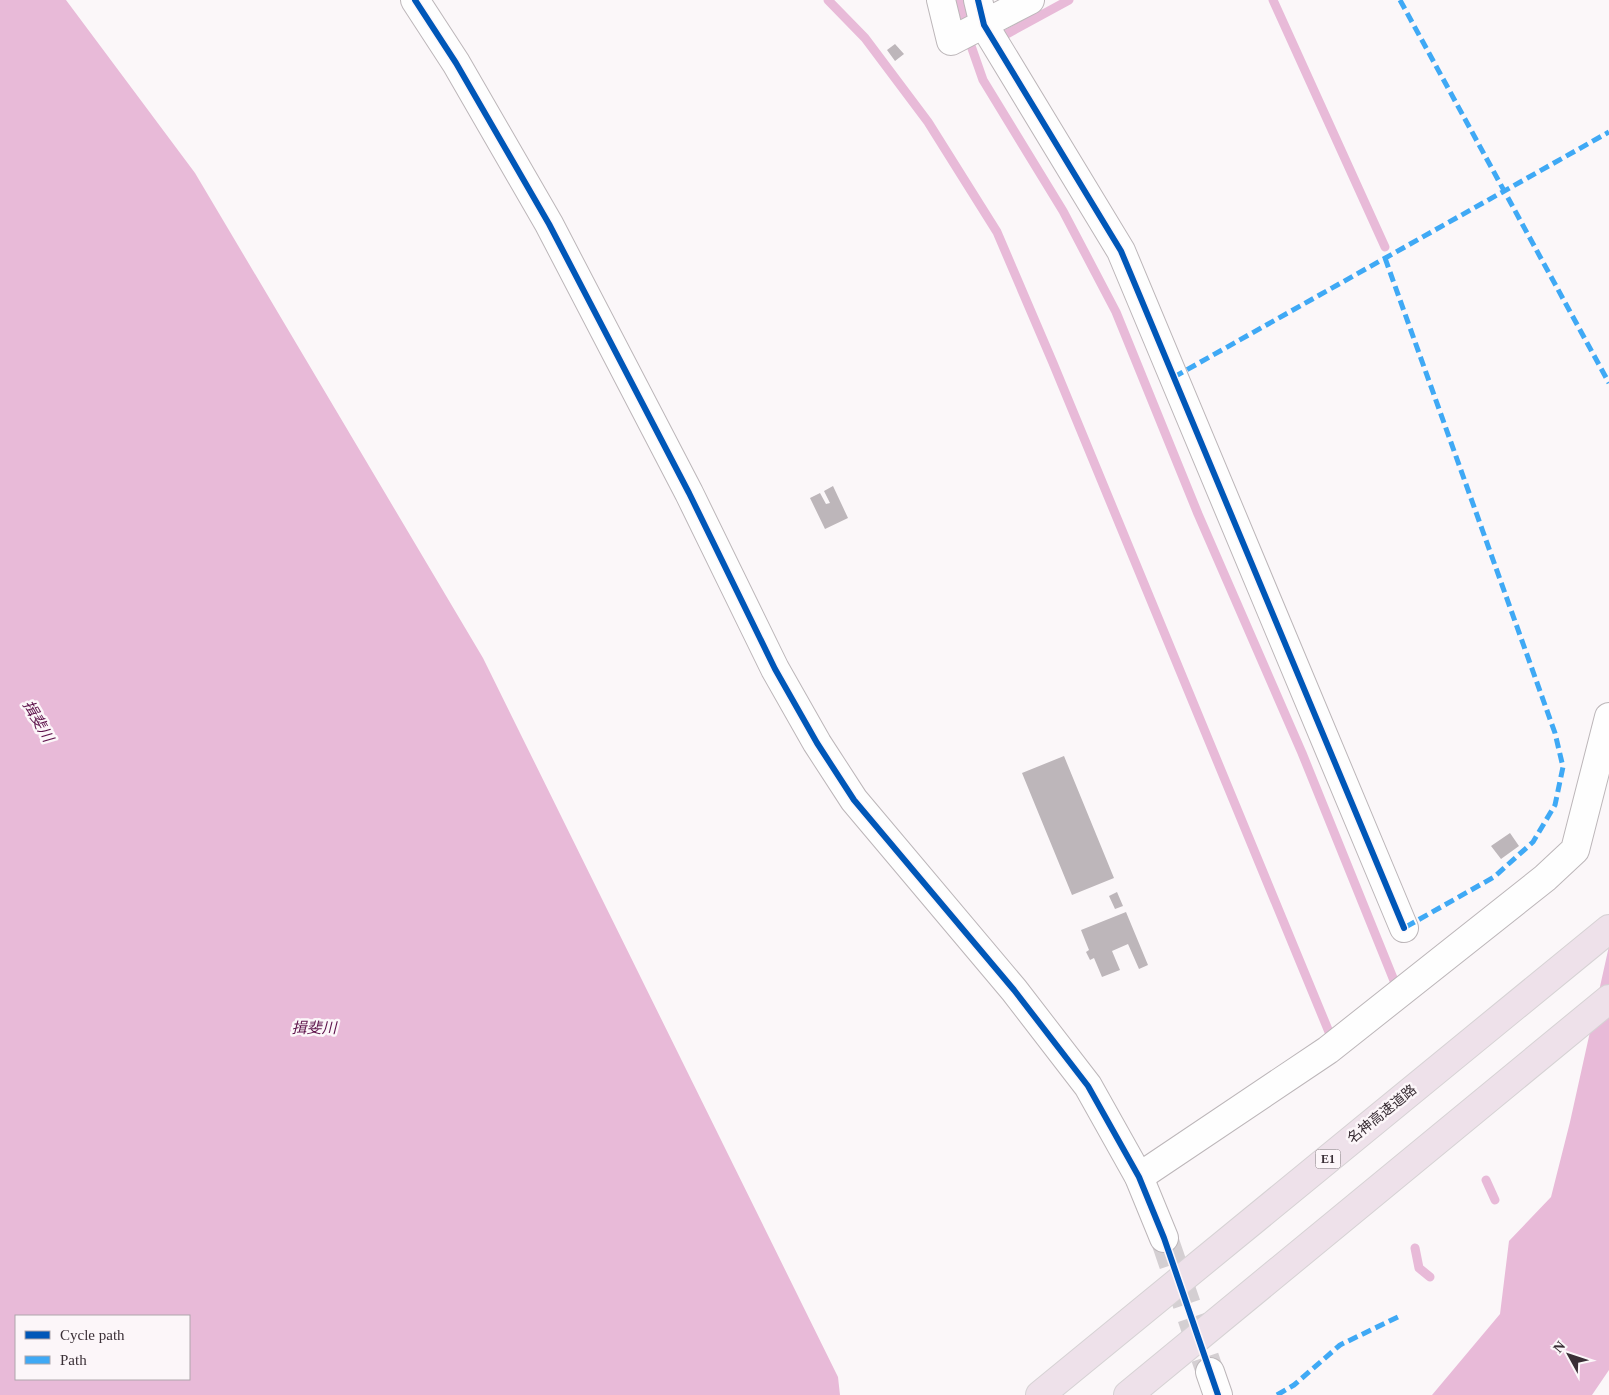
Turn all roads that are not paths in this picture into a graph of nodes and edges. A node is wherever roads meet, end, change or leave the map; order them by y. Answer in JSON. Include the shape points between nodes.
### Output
{"nodes":[{"id":1,"x":416,"y":0,"type":"edge"},
{"id":2,"x":941,"y":0,"type":"edge"},
{"id":3,"x":1030,"y":0,"type":"edge"},
{"id":4,"x":981,"y":13,"type":"edge"},
{"id":5,"x":1609,"y":717,"type":"edge"},
{"id":6,"x":1404,"y":928,"type":"dead end"},
{"id":7,"x":1609,"y":929,"type":"edge"},
{"id":8,"x":1609,"y":999,"type":"edge"},
{"id":9,"x":1139,"y":1176,"type":"junction"},
{"id":10,"x":1164,"y":1238,"type":"tunnel mouth"},
{"id":11,"x":1043,"y":1392,"type":"edge"},
{"id":12,"x":1128,"y":1395,"type":"edge"}],
"edges":[{"from":1,"to":9,"type":"street","via":[[549,224],[689,493],[775,669],[817,743],[854,800],[1014,990],[1088,1086]]},
{"from":2,"to":4,"type":"street","via":[[951,41]]},
{"from":3,"to":4,"type":"street"},
{"from":4,"to":6,"type":"street","via":[[1121,251]]},
{"from":5,"to":9,"type":"street","via":[[1575,850],[1545,878],[1328,1050]]},
{"from":7,"to":11,"type":"highway","name":"名神高速道路","number":"E1"},
{"from":8,"to":12,"type":"highway"},
{"from":9,"to":10,"type":"street"}]}
